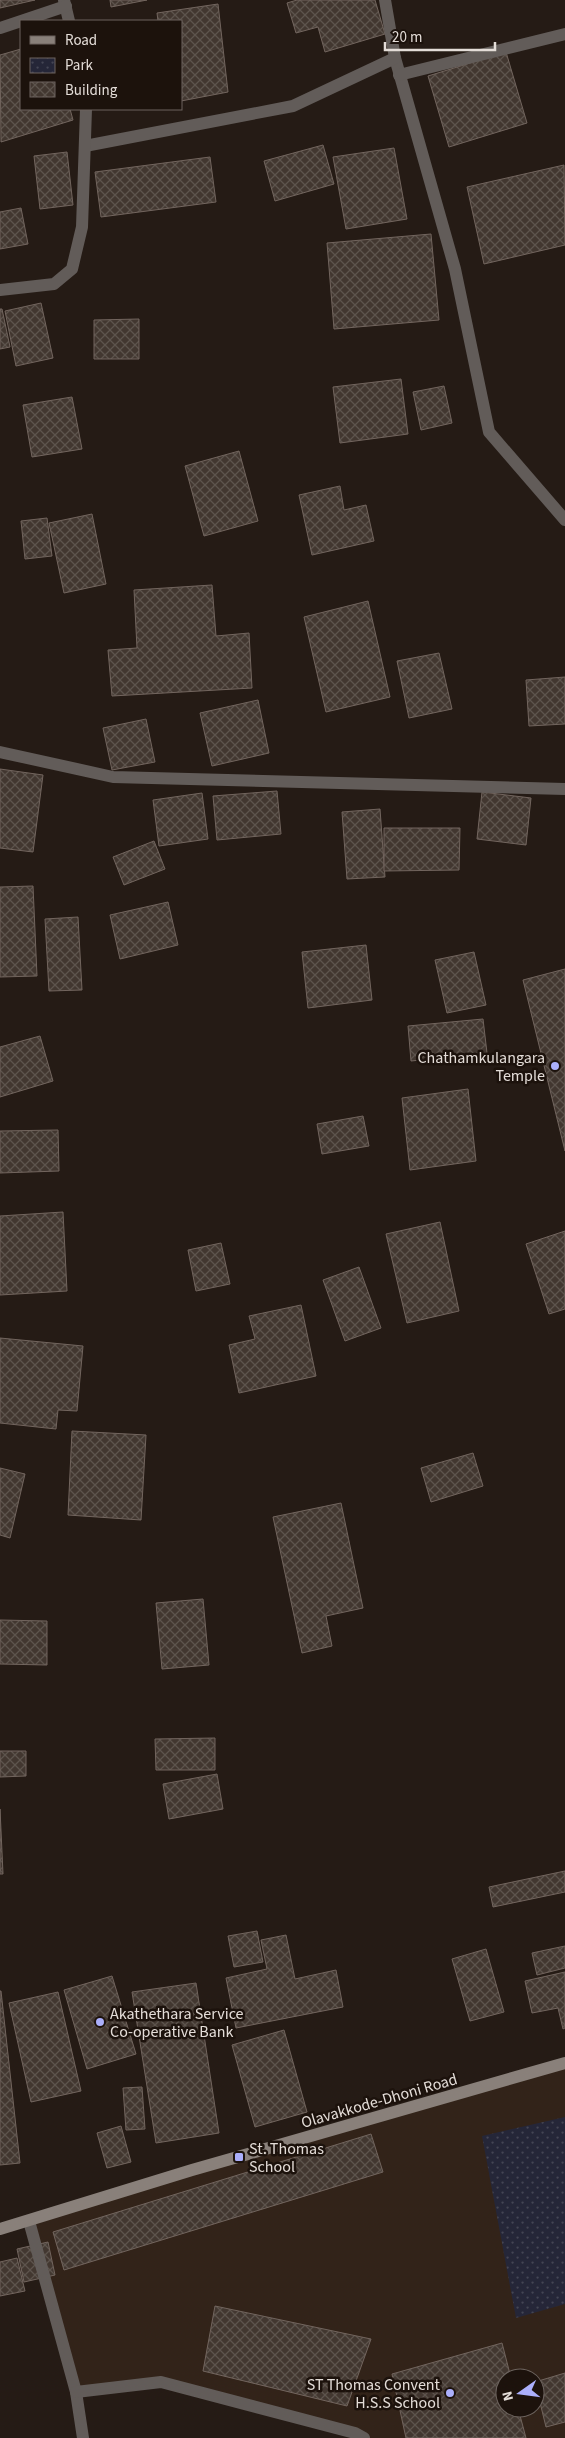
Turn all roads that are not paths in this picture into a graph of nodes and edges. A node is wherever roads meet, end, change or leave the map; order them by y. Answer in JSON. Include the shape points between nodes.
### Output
{"nodes":[{"id":1,"x":385,"y":0,"type":"edge"},
{"id":2,"x":65,"y":3,"type":"edge"},
{"id":3,"x":20,"y":20,"type":"edge"},
{"id":4,"x":21,"y":20,"type":"edge"},
{"id":5,"x":69,"y":20,"type":"edge"},
{"id":6,"x":0,"y":28,"type":"edge"},
{"id":7,"x":565,"y":34,"type":"edge"},
{"id":8,"x":394,"y":58,"type":"junction"},
{"id":9,"x":399,"y":75,"type":"junction"},
{"id":10,"x":86,"y":110,"type":"edge"},
{"id":11,"x":85,"y":146,"type":"junction"},
{"id":12,"x":0,"y":290,"type":"edge"},
{"id":13,"x":565,"y":520,"type":"edge"},
{"id":14,"x":0,"y":752,"type":"edge"},
{"id":15,"x":565,"y":790,"type":"edge"},
{"id":16,"x":565,"y":2063,"type":"edge"},
{"id":17,"x":29,"y":2221,"type":"junction"},
{"id":18,"x":0,"y":2229,"type":"edge"},
{"id":19,"x":76,"y":2392,"type":"junction"},
{"id":20,"x":83,"y":2438,"type":"edge"},
{"id":21,"x":364,"y":2438,"type":"edge"}],
"edges":[{"from":1,"to":8,"type":"street"},
{"from":2,"to":4,"type":"street"},
{"from":2,"to":5,"type":"street"},
{"from":3,"to":6,"type":"street"},
{"from":7,"to":9,"type":"street"},
{"from":8,"to":9,"type":"street"},
{"from":8,"to":11,"type":"street","via":[[292,106]]},
{"from":9,"to":13,"type":"street","via":[[455,269],[489,432]]},
{"from":10,"to":11,"type":"street"},
{"from":11,"to":12,"type":"street","via":[[82,227],[72,269],[54,284]]},
{"from":14,"to":15,"type":"street","via":[[113,777]]},
{"from":16,"to":17,"type":"main road","name":"Olavakkode-Dhoni Road","via":[[192,2170]]},
{"from":17,"to":18,"type":"main road","name":"Olavakkode-Dhoni Road"},
{"from":17,"to":19,"type":"street"},
{"from":19,"to":20,"type":"street"},
{"from":19,"to":21,"type":"street","via":[[161,2382]]}]}
